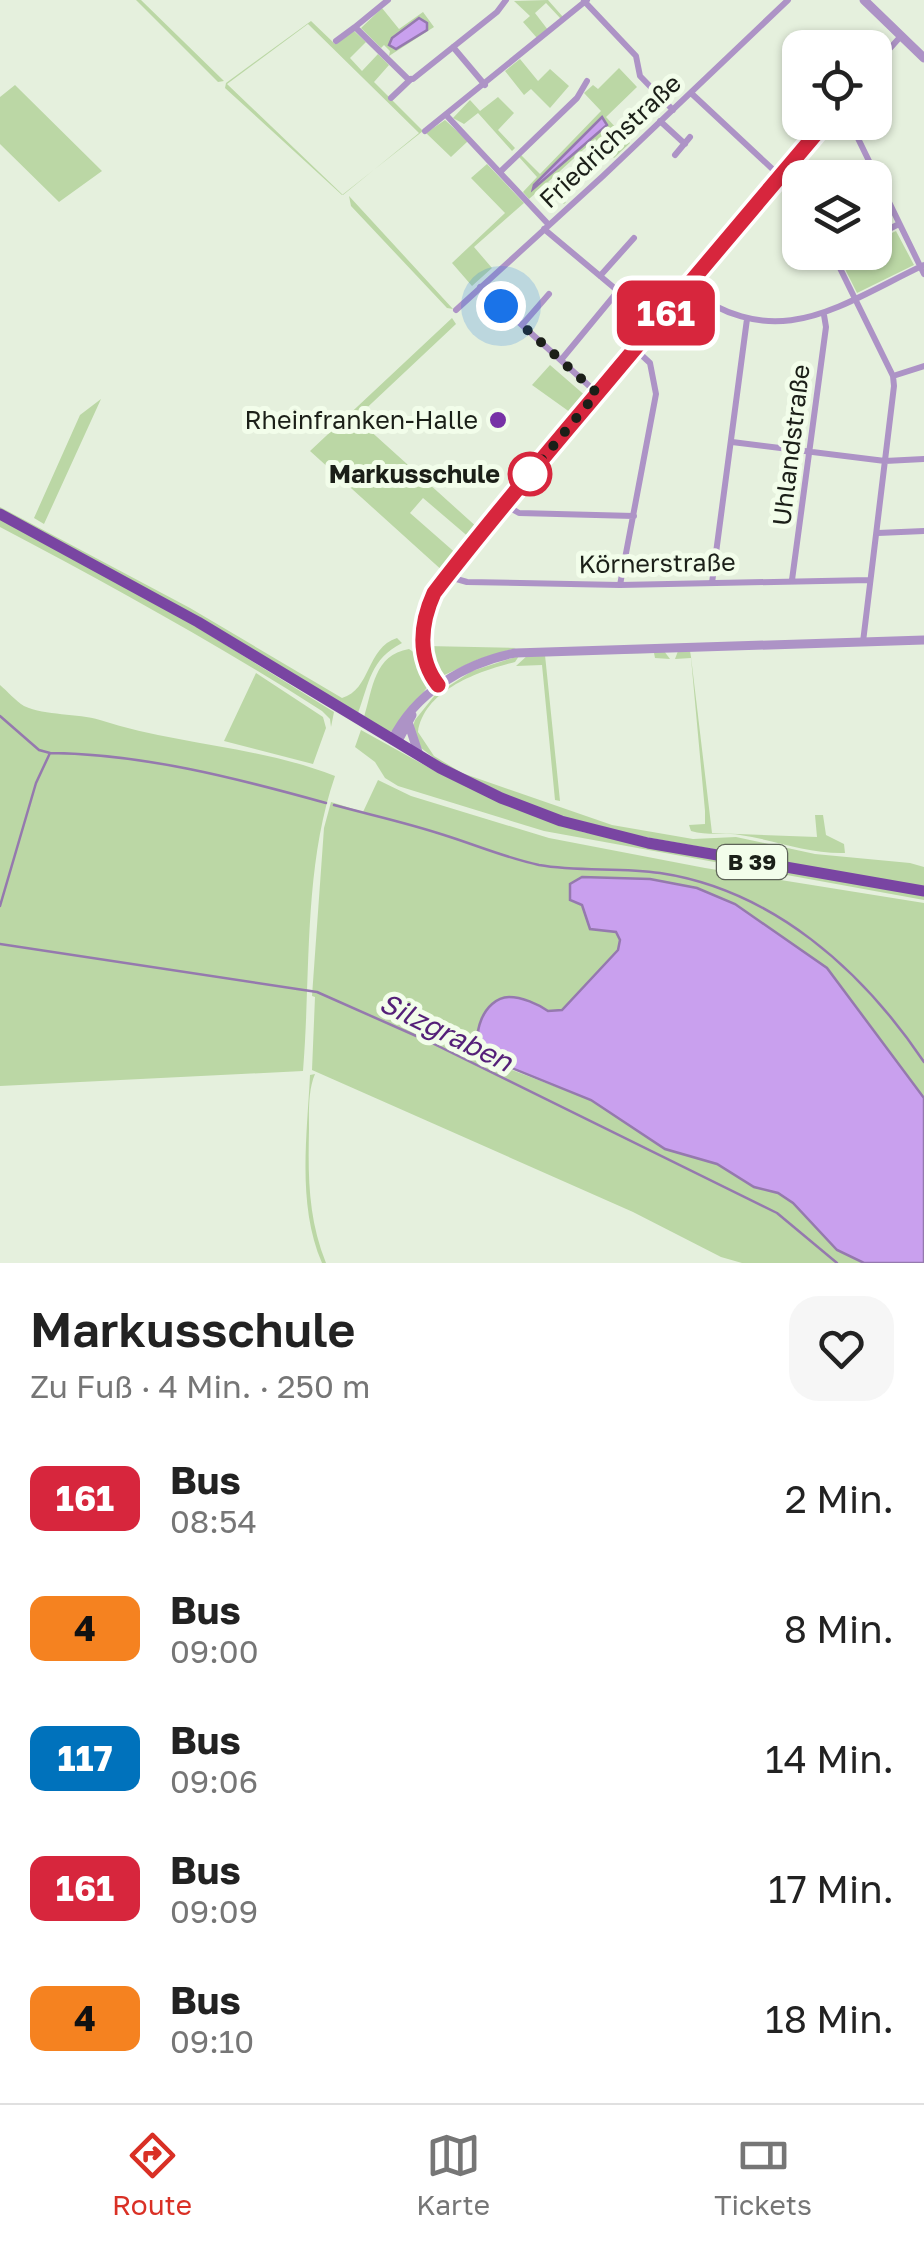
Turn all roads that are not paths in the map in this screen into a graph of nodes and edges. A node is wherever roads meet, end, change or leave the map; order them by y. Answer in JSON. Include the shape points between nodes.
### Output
{"nodes":[{"id":1,"x":388,"y":0,"type":"edge"},
{"id":2,"x":506,"y":0,"type":"edge"},
{"id":3,"x":788,"y":0,"type":"edge"},
{"id":4,"x":864,"y":0,"type":"edge"},
{"id":5,"x":585,"y":1,"type":"edge"},
{"id":6,"x":355,"y":27,"type":"junction"},
{"id":7,"x":901,"y":36,"type":"junction"},
{"id":8,"x":336,"y":41,"type":"dead end"},
{"id":9,"x":453,"y":46,"type":"junction"},
{"id":10,"x":892,"y":46,"type":"edge"},
{"id":11,"x":924,"y":58,"type":"edge"},
{"id":12,"x":411,"y":79,"type":"junction"},
{"id":13,"x":587,"y":81,"type":"dead end"},
{"id":14,"x":485,"y":84,"type":"junction"},
{"id":15,"x":691,"y":94,"type":"junction"},
{"id":16,"x":392,"y":98,"type":"dead end"},
{"id":17,"x":673,"y":110,"type":"junction"},
{"id":18,"x":447,"y":116,"type":"junction"},
{"id":19,"x":660,"y":121,"type":"junction"},
{"id":20,"x":425,"y":132,"type":"dead end"},
{"id":21,"x":811,"y":140,"type":"edge"},
{"id":22,"x":859,"y":140,"type":"edge"},
{"id":23,"x":675,"y":155,"type":"dead end"},
{"id":24,"x":500,"y":172,"type":"junction"},
{"id":25,"x":780,"y":177,"type":"junction"},
{"id":26,"x":899,"y":224,"type":"junction"},
{"id":27,"x":546,"y":227,"type":"junction"},
{"id":28,"x":892,"y":228,"type":"edge"},
{"id":29,"x":634,"y":238,"type":"dead end"},
{"id":30,"x":923,"y":269,"type":"edge"},
{"id":31,"x":844,"y":270,"type":"edge"},
{"id":32,"x":600,"y":276,"type":"junction"},
{"id":33,"x":480,"y":287,"type":"junction"},
{"id":34,"x":686,"y":288,"type":"junction"},
{"id":35,"x":549,"y":294,"type":"dead end"},
{"id":36,"x":856,"y":300,"type":"junction"},
{"id":37,"x":456,"y":310,"type":"dead end"},
{"id":38,"x":824,"y":315,"type":"junction"},
{"id":39,"x":747,"y":319,"type":"junction"},
{"id":40,"x":522,"y":325,"type":"junction"},
{"id":41,"x":636,"y":349,"type":"junction"},
{"id":42,"x":561,"y":360,"type":"junction"},
{"id":43,"x":924,"y":366,"type":"edge"},
{"id":44,"x":893,"y":376,"type":"junction"},
{"id":45,"x":597,"y":393,"type":"junction"},
{"id":46,"x":732,"y":442,"type":"junction"},
{"id":47,"x":811,"y":453,"type":"junction"},
{"id":48,"x":924,"y":460,"type":"edge"},
{"id":49,"x":886,"y":461,"type":"junction"},
{"id":50,"x":505,"y":506,"type":"junction"},
{"id":51,"x":0,"y":514,"type":"edge"},
{"id":52,"x":634,"y":516,"type":"junction"},
{"id":53,"x":924,"y":531,"type":"edge"},
{"id":54,"x":878,"y":533,"type":"junction"},
{"id":55,"x":446,"y":576,"type":"junction"},
{"id":56,"x":792,"y":580,"type":"junction"},
{"id":57,"x":870,"y":580,"type":"junction"},
{"id":58,"x":712,"y":583,"type":"junction"},
{"id":59,"x":620,"y":585,"type":"junction"},
{"id":60,"x":924,"y":640,"type":"edge"},
{"id":61,"x":864,"y":642,"type":"junction"},
{"id":62,"x":438,"y":685,"type":"junction"},
{"id":63,"x":411,"y":718,"type":"junction"},
{"id":64,"x":392,"y":740,"type":"junction"},
{"id":65,"x":419,"y":755,"type":"junction"},
{"id":66,"x":924,"y":891,"type":"edge"}],
"edges":[{"from":1,"to":6,"type":"street"},
{"from":2,"to":9,"type":"street"},
{"from":3,"to":15,"type":"street","name":"Friedrichstraße"},
{"from":4,"to":7,"type":"street"},
{"from":5,"to":14,"type":"street"},
{"from":5,"to":17,"type":"street","via":[[636,56],[640,76]]},
{"from":6,"to":8,"type":"street"},
{"from":6,"to":12,"type":"street"},
{"from":7,"to":10,"type":"street"},
{"from":7,"to":11,"type":"street"},
{"from":9,"to":12,"type":"street"},
{"from":9,"to":14,"type":"street"},
{"from":12,"to":16,"type":"street"},
{"from":13,"to":24,"type":"street"},
{"from":14,"to":18,"type":"street"},
{"from":15,"to":17,"type":"street","name":"Friedrichstraße"},
{"from":15,"to":25,"type":"street"},
{"from":17,"to":19,"type":"street","name":"Friedrichstraße"},
{"from":18,"to":20,"type":"street"},
{"from":18,"to":24,"type":"street"},
{"from":19,"to":23,"type":"street","via":[[688,140]]},
{"from":19,"to":27,"type":"street","name":"Friedrichstraße"},
{"from":21,"to":25,"type":"street"},
{"from":22,"to":26,"type":"street"},
{"from":24,"to":27,"type":"street"},
{"from":25,"to":34,"type":"street"},
{"from":26,"to":28,"type":"street"},
{"from":26,"to":30,"type":"street"},
{"from":27,"to":32,"type":"street"},
{"from":27,"to":33,"type":"street","name":"Friedrichstraße"},
{"from":29,"to":32,"type":"street"},
{"from":30,"to":36,"type":"street"},
{"from":31,"to":36,"type":"street"},
{"from":32,"to":42,"type":"street","via":[[618,291]]},
{"from":33,"to":37,"type":"street","name":"Friedrichstraße"},
{"from":33,"to":40,"type":"street"},
{"from":34,"to":39,"type":"street"},
{"from":34,"to":41,"type":"street"},
{"from":35,"to":40,"type":"street"},
{"from":36,"to":38,"type":"street"},
{"from":36,"to":44,"type":"street"},
{"from":38,"to":39,"type":"street","via":[[774,323]]},
{"from":38,"to":47,"type":"street","name":"Uhlandstraße"},
{"from":39,"to":46,"type":"street"},
{"from":40,"to":42,"type":"street"},
{"from":41,"to":45,"type":"street"},
{"from":41,"to":52,"type":"street","via":[[650,363],[656,394]]},
{"from":42,"to":45,"type":"street"},
{"from":43,"to":44,"type":"street"},
{"from":44,"to":49,"type":"street"},
{"from":45,"to":50,"type":"street"},
{"from":46,"to":47,"type":"street"},
{"from":46,"to":58,"type":"street"},
{"from":47,"to":49,"type":"street"},
{"from":47,"to":56,"type":"street","name":"Uhlandstraße"},
{"from":48,"to":49,"type":"street"},
{"from":49,"to":54,"type":"street"},
{"from":50,"to":52,"type":"street","via":[[519,513]]},
{"from":50,"to":55,"type":"street"},
{"from":51,"to":64,"type":"main road","number":"B 39","via":[[198,622]]},
{"from":52,"to":59,"type":"street"},
{"from":53,"to":54,"type":"street"},
{"from":54,"to":57,"type":"street"},
{"from":55,"to":59,"type":"street","name":"Körnerstraße"},
{"from":55,"to":62,"type":"street","via":[[430,601],[422,646]]},
{"from":56,"to":57,"type":"street","name":"Körnerstraße"},
{"from":56,"to":58,"type":"street","name":"Körnerstraße"},
{"from":57,"to":61,"type":"street"},
{"from":58,"to":59,"type":"street","name":"Körnerstraße"},
{"from":60,"to":61,"type":"street"},
{"from":61,"to":62,"type":"street","via":[[520,652],[485,660]]},
{"from":62,"to":63,"type":"street"},
{"from":63,"to":64,"type":"street"},
{"from":63,"to":65,"type":"street"},
{"from":64,"to":65,"type":"main road","number":"B 39"},
{"from":65,"to":66,"type":"main road","number":"B 39","via":[[476,787],[582,827]]}]}
